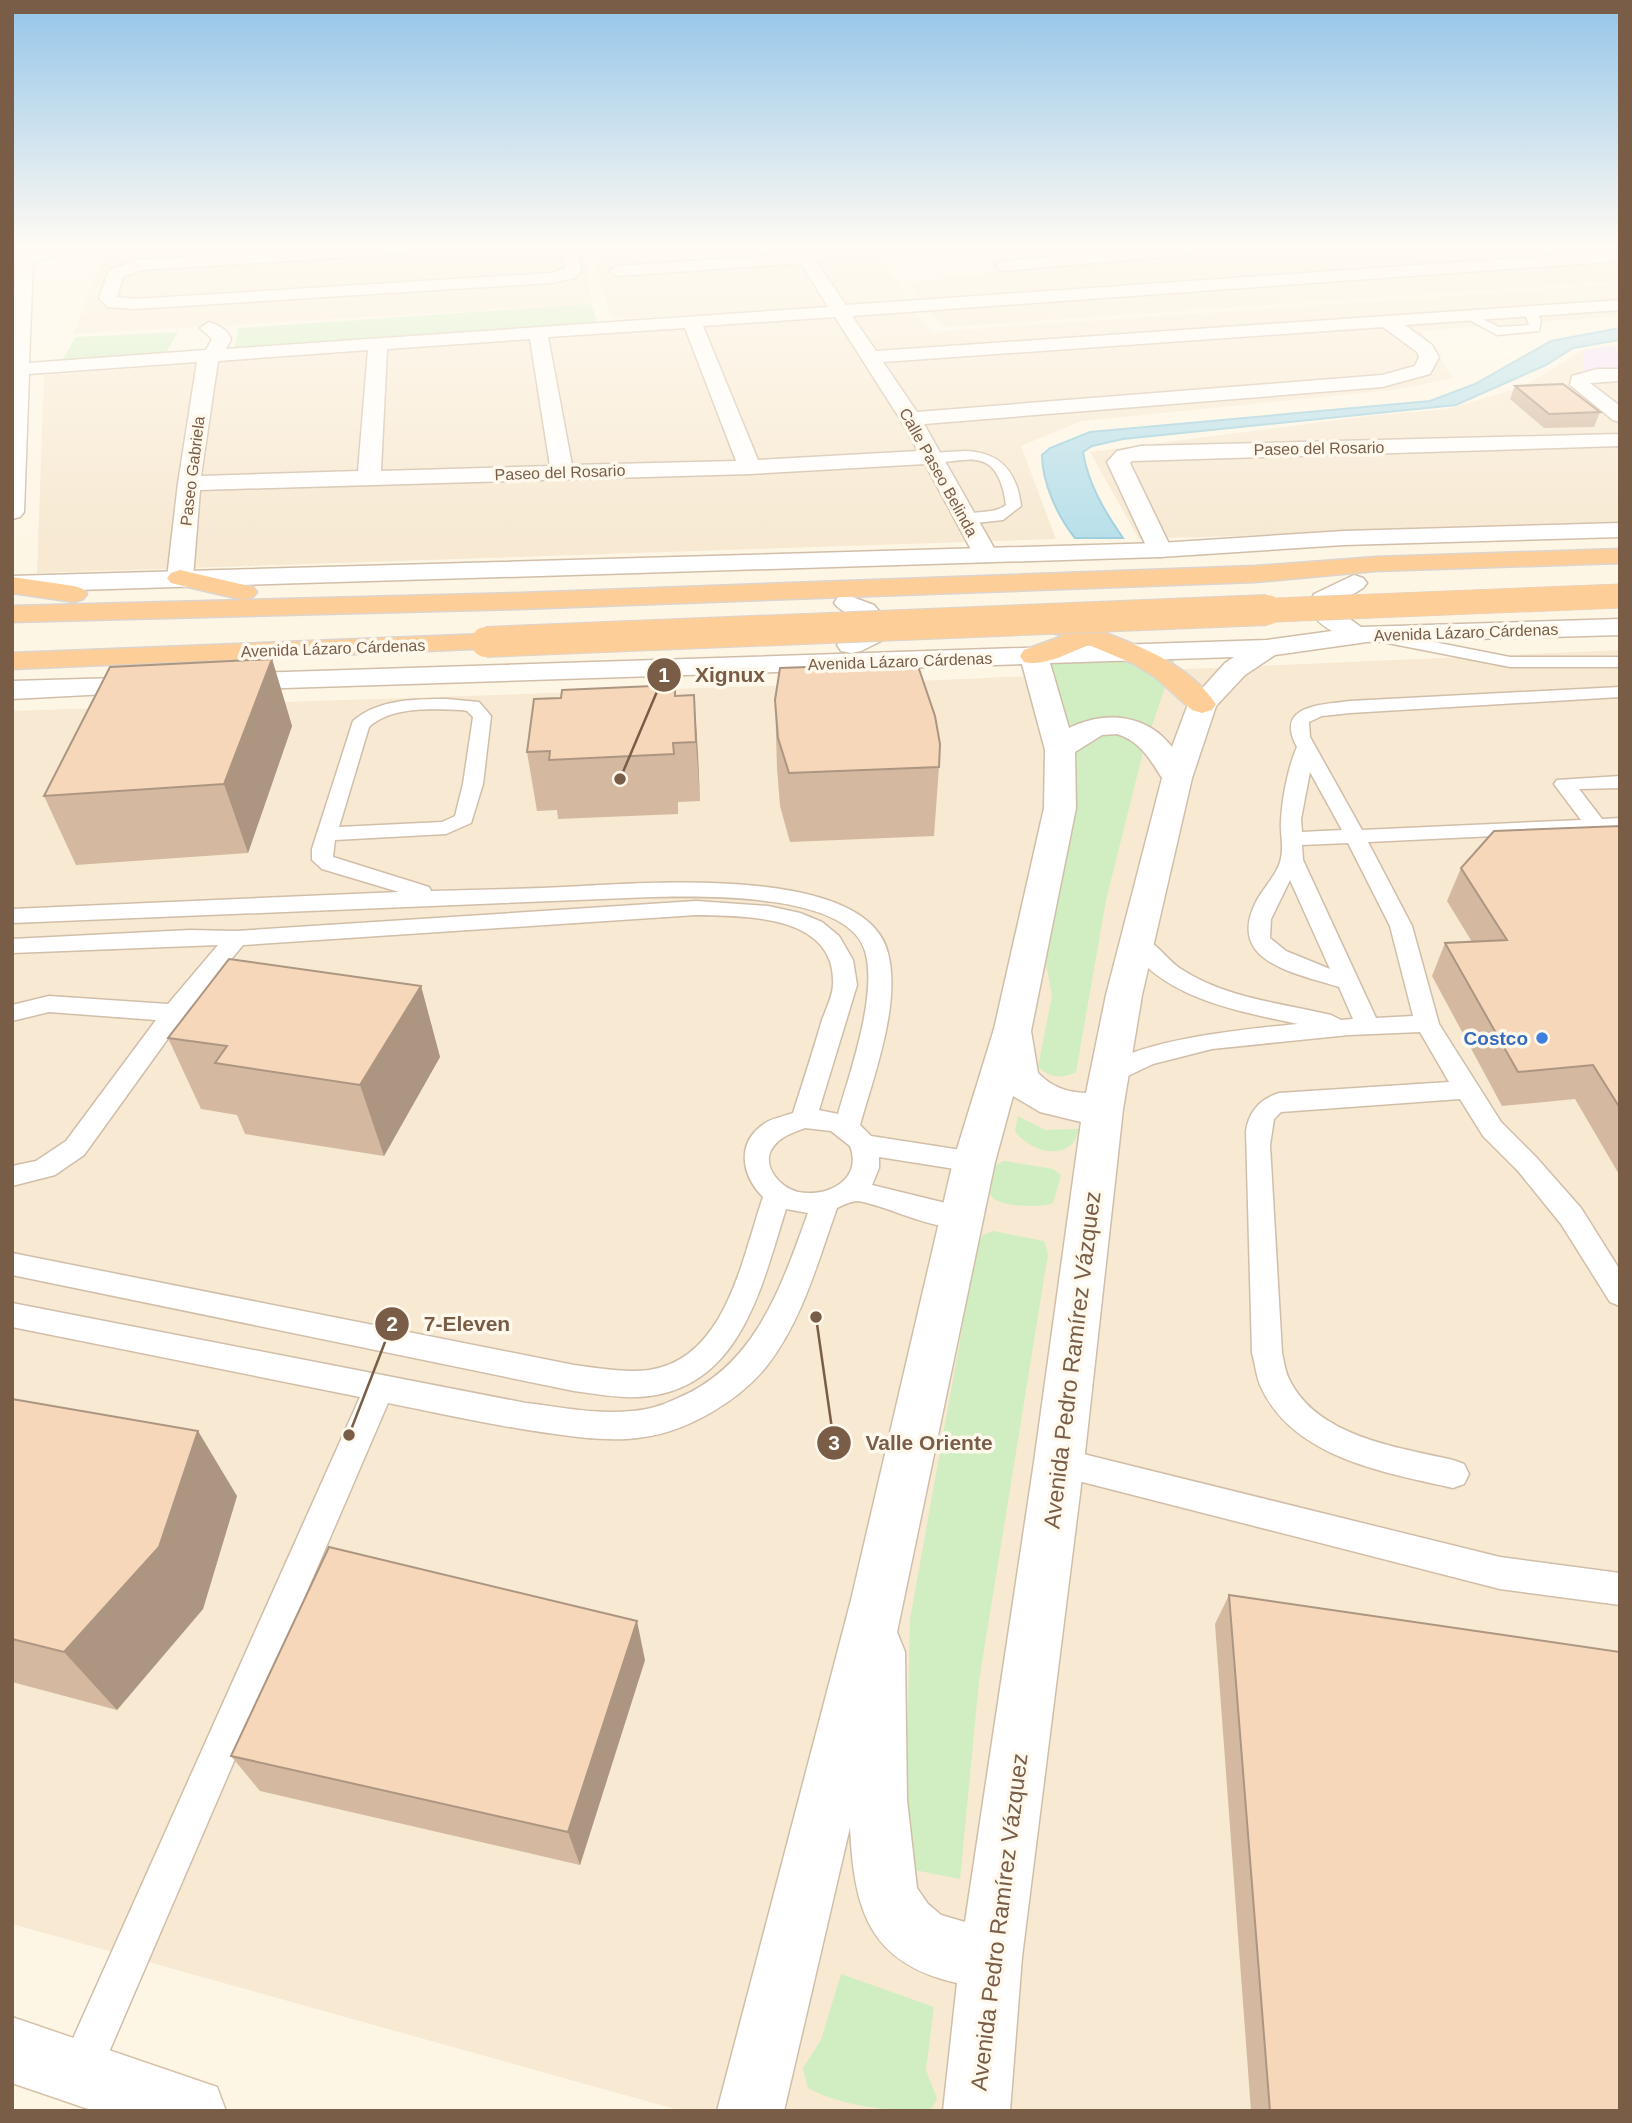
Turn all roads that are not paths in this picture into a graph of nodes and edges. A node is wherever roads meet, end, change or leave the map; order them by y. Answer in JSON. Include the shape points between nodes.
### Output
{"nodes":[{"id":1,"x":17,"y":347,"type":"edge"},
{"id":2,"x":190,"y":347,"type":"edge"},
{"id":3,"x":215,"y":347,"type":"edge"},
{"id":4,"x":331,"y":347,"type":"edge"},
{"id":5,"x":378,"y":347,"type":"edge"},
{"id":6,"x":541,"y":347,"type":"edge"},
{"id":7,"x":702,"y":347,"type":"edge"},
{"id":8,"x":864,"y":347,"type":"edge"},
{"id":9,"x":1013,"y":347,"type":"edge"},
{"id":10,"x":1422,"y":347,"type":"edge"},
{"id":11,"x":870,"y":357,"type":"junction"},
{"id":12,"x":205,"y":358,"type":"junction"},
{"id":13,"x":21,"y":369,"type":"junction"},
{"id":14,"x":1620,"y":374,"type":"edge"},
{"id":15,"x":1620,"y":416,"type":"edge"},
{"id":16,"x":911,"y":419,"type":"junction"},
{"id":17,"x":1620,"y":440,"type":"edge"},
{"id":18,"x":930,"y":457,"type":"junction"},
{"id":19,"x":750,"y":467,"type":"junction"},
{"id":20,"x":562,"y":472,"type":"junction"},
{"id":21,"x":369,"y":477,"type":"junction"},
{"id":22,"x":188,"y":483,"type":"junction"},
{"id":23,"x":12,"y":512,"type":"edge"},
{"id":24,"x":966,"y":519,"type":"junction"},
{"id":25,"x":1620,"y":530,"type":"edge"},
{"id":26,"x":1160,"y":550,"type":"junction"},
{"id":27,"x":986,"y":555,"type":"junction"},
{"id":28,"x":1620,"y":556,"type":"edge"},
{"id":29,"x":1620,"y":569,"type":"edge"},
{"id":30,"x":180,"y":578,"type":"junction"},
{"id":31,"x":1354,"y":583,"type":"junction"},
{"id":32,"x":12,"y":584,"type":"edge"},
{"id":33,"x":1620,"y":596,"type":"edge"},
{"id":34,"x":1201,"y":597,"type":"junction"},
{"id":35,"x":1099,"y":599,"type":"junction"},
{"id":36,"x":520,"y":601,"type":"junction"},
{"id":37,"x":979,"y":602,"type":"junction"},
{"id":38,"x":847,"y":603,"type":"junction"},
{"id":39,"x":326,"y":605,"type":"junction"},
{"id":40,"x":205,"y":608,"type":"junction"},
{"id":41,"x":12,"y":614,"type":"edge"},
{"id":42,"x":1620,"y":627,"type":"edge"},
{"id":43,"x":1367,"y":634,"type":"junction"},
{"id":44,"x":1088,"y":637,"type":"junction"},
{"id":45,"x":1042,"y":640,"type":"junction"},
{"id":46,"x":1267,"y":648,"type":"junction"},
{"id":47,"x":1130,"y":652,"type":"junction"},
{"id":48,"x":17,"y":661,"type":"edge"},
{"id":49,"x":1620,"y":662,"type":"edge"},
{"id":50,"x":735,"y":666,"type":"junction"},
{"id":51,"x":272,"y":680,"type":"junction"},
{"id":52,"x":12,"y":690,"type":"edge"},
{"id":53,"x":1620,"y":692,"type":"edge"},
{"id":54,"x":1202,"y":704,"type":"junction"},
{"id":55,"x":1305,"y":749,"type":"junction"},
{"id":56,"x":1060,"y":750,"type":"junction"},
{"id":57,"x":1177,"y":778,"type":"junction"},
{"id":58,"x":1620,"y":782,"type":"edge"},
{"id":59,"x":1620,"y":824,"type":"edge"},
{"id":60,"x":1596,"y":825,"type":"junction"},
{"id":61,"x":327,"y":834,"type":"junction"},
{"id":62,"x":1355,"y":836,"type":"junction"},
{"id":63,"x":1291,"y":849,"type":"junction"},
{"id":64,"x":439,"y":897,"type":"junction"},
{"id":65,"x":12,"y":916,"type":"edge"},
{"id":66,"x":425,"y":925,"type":"junction"},
{"id":67,"x":236,"y":938,"type":"junction"},
{"id":68,"x":1137,"y":942,"type":"junction"},
{"id":69,"x":12,"y":946,"type":"edge"},
{"id":70,"x":1347,"y":982,"type":"junction"},
{"id":71,"x":12,"y":1013,"type":"edge"},
{"id":72,"x":174,"y":1013,"type":"junction"},
{"id":73,"x":1427,"y":1024,"type":"junction"},
{"id":74,"x":1358,"y":1026,"type":"junction"},
{"id":75,"x":1013,"y":1029,"type":"junction"},
{"id":76,"x":1464,"y":1090,"type":"junction"},
{"id":77,"x":1106,"y":1092,"type":"junction"},
{"id":78,"x":804,"y":1119,"type":"junction"},
{"id":79,"x":855,"y":1136,"type":"junction"},
{"id":80,"x":974,"y":1162,"type":"junction"},
{"id":81,"x":12,"y":1176,"type":"edge"},
{"id":82,"x":854,"y":1190,"type":"junction"},
{"id":83,"x":777,"y":1195,"type":"junction"},
{"id":84,"x":825,"y":1203,"type":"junction"},
{"id":85,"x":962,"y":1218,"type":"junction"},
{"id":86,"x":12,"y":1264,"type":"edge"},
{"id":87,"x":1620,"y":1294,"type":"edge"},
{"id":88,"x":12,"y":1315,"type":"edge"},
{"id":89,"x":379,"y":1390,"type":"junction"},
{"id":90,"x":1059,"y":1462,"type":"junction"},
{"id":91,"x":1453,"y":1474,"type":"dead end"},
{"id":92,"x":1620,"y":1589,"type":"edge"},
{"id":93,"x":878,"y":1600,"type":"junction"},
{"id":94,"x":990,"y":1957,"type":"junction"},
{"id":95,"x":12,"y":2050,"type":"edge"},
{"id":96,"x":79,"y":2072,"type":"junction"},
{"id":97,"x":192,"y":2111,"type":"edge"},
{"id":98,"x":750,"y":2111,"type":"edge"},
{"id":99,"x":976,"y":2111,"type":"edge"}],
"edges":[{"from":1,"to":13,"type":"street"},
{"from":2,"to":12,"type":"street","name":"Paseo Gabriela"},
{"from":3,"to":12,"type":"street","name":"Paseo Gabriela"},
{"from":4,"to":12,"type":"street"},
{"from":5,"to":21,"type":"street"},
{"from":6,"to":20,"type":"street"},
{"from":7,"to":19,"type":"street"},
{"from":8,"to":11,"type":"street","name":"Calle Paseo Belinda"},
{"from":9,"to":11,"type":"street"},
{"from":10,"to":16,"type":"street","via":[[1429,357],[1423,370],[1382,381]]},
{"from":11,"to":16,"type":"street","name":"Calle Paseo Belinda"},
{"from":12,"to":13,"type":"street"},
{"from":12,"to":22,"type":"street","name":"Paseo Gabriela"},
{"from":13,"to":23,"type":"street"},
{"from":14,"to":15,"type":"street","via":[[1578,380]]},
{"from":16,"to":18,"type":"street","name":"Calle Paseo Belinda"},
{"from":17,"to":26,"type":"street","name":"Paseo del Rosario","via":[[1125,456],[1118,462]]},
{"from":18,"to":19,"type":"street","name":"Paseo del Rosario"},
{"from":18,"to":24,"type":"street","name":"Calle Paseo Belinda"},
{"from":18,"to":24,"type":"lane","via":[[983,457],[1002,467],[1014,506],[1003,515]]},
{"from":19,"to":20,"type":"street","name":"Paseo del Rosario"},
{"from":20,"to":21,"type":"street","name":"Paseo del Rosario"},
{"from":21,"to":22,"type":"street","name":"Paseo del Rosario"},
{"from":22,"to":30,"type":"street","name":"Paseo Gabriela"},
{"from":24,"to":27,"type":"street","name":"Calle Paseo Belinda"},
{"from":25,"to":26,"type":"street","via":[[1344,538]]},
{"from":26,"to":27,"type":"street"},
{"from":27,"to":30,"type":"street"},
{"from":28,"to":36,"type":"highway"},
{"from":29,"to":31,"type":"highway"},
{"from":30,"to":32,"type":"street"},
{"from":30,"to":39,"type":"highway"},
{"from":31,"to":34,"type":"highway"},
{"from":31,"to":43,"type":"street","via":[[1322,600],[1320,608],[1331,620]]},
{"from":32,"to":40,"type":"highway"},
{"from":33,"to":48,"type":"highway","name":"Avenida Lázaro Cárdenas","bridge":true},
{"from":34,"to":35,"type":"highway"},
{"from":34,"to":44,"type":"highway"},
{"from":35,"to":37,"type":"highway"},
{"from":35,"to":45,"type":"highway","via":[[1072,610]]},
{"from":36,"to":38,"type":"highway","via":[[597,609]]},
{"from":36,"to":39,"type":"highway"},
{"from":37,"to":38,"type":"highway"},
{"from":37,"to":45,"type":"highway"},
{"from":38,"to":50,"type":"street","via":[[875,622],[873,634],[865,640],[819,654]]},
{"from":39,"to":40,"type":"highway"},
{"from":40,"to":41,"type":"highway"},
{"from":42,"to":43,"type":"street","name":"Avenida Lázaro Cárdenas"},
{"from":43,"to":46,"type":"street","name":"Avenida Lázaro Cárdenas"},
{"from":43,"to":49,"type":"lane","via":[[1510,662]]},
{"from":44,"to":45,"type":"highway"},
{"from":44,"to":47,"type":"highway"},
{"from":45,"to":47,"type":"street","name":"Avenida Lázaro Cárdenas"},
{"from":45,"to":50,"type":"street","name":"Avenida Lázaro Cárdenas"},
{"from":45,"to":56,"type":"street"},
{"from":46,"to":47,"type":"street","name":"Avenida Lázaro Cárdenas"},
{"from":46,"to":54,"type":"street","name":"Avenida Pedro Ramírez Vázquez","via":[[1235,669]]},
{"from":47,"to":54,"type":"highway","via":[[1176,677]]},
{"from":48,"to":51,"type":"highway"},
{"from":50,"to":51,"type":"street","name":"Avenida Lázaro Cárdenas"},
{"from":51,"to":52,"type":"street","name":"Avenida Lázaro Cárdenas"},
{"from":53,"to":55,"type":"lane","via":[[1318,711],[1300,719]]},
{"from":54,"to":57,"type":"street","name":"Avenida Pedro Ramírez Vázquez"},
{"from":55,"to":62,"type":"lane"},
{"from":55,"to":63,"type":"lane"},
{"from":56,"to":57,"type":"street","via":[[1090,729],[1124,727],[1152,741]]},
{"from":56,"to":75,"type":"street","via":[[1060,808]]},
{"from":57,"to":68,"type":"street","name":"Avenida Pedro Ramírez Vázquez"},
{"from":58,"to":60,"type":"lane","via":[[1564,784]]},
{"from":59,"to":60,"type":"lane"},
{"from":60,"to":62,"type":"lane"},
{"from":61,"to":61,"type":"lane","via":[[364,719],[399,708],[463,705],[480,711],[473,784],[467,814],[460,823],[446,828]]},
{"from":61,"to":64,"type":"lane","via":[[321,855],[329,864]]},
{"from":62,"to":63,"type":"lane"},
{"from":62,"to":73,"type":"lane","via":[[1401,926]]},
{"from":63,"to":70,"type":"lane"},
{"from":63,"to":70,"type":"lane","via":[[1258,925],[1258,939],[1284,960]]},
{"from":64,"to":65,"type":"lane"},
{"from":64,"to":66,"type":"lane"},
{"from":64,"to":79,"type":"lane","via":[[714,890],[790,898],[830,909],[854,922],[870,936],[881,971]]},
{"from":66,"to":67,"type":"lane"},
{"from":66,"to":78,"type":"lane","via":[[696,908],[771,912],[802,922],[840,951],[846,967],[845,985]]},
{"from":67,"to":69,"type":"lane"},
{"from":67,"to":72,"type":"lane"},
{"from":68,"to":74,"type":"lane","via":[[1158,964],[1197,987]]},
{"from":68,"to":77,"type":"street","name":"Avenida Pedro Ramírez Vázquez"},
{"from":70,"to":74,"type":"lane"},
{"from":71,"to":72,"type":"lane","via":[[49,1004]]},
{"from":72,"to":81,"type":"lane","via":[[75,1148],[46,1169]]},
{"from":73,"to":74,"type":"lane"},
{"from":73,"to":76,"type":"lane"},
{"from":74,"to":77,"type":"lane","via":[[1186,1046],[1146,1057]]},
{"from":75,"to":77,"type":"street","via":[[1017,1067],[1031,1089],[1059,1104]]},
{"from":75,"to":80,"type":"street"},
{"from":76,"to":87,"type":"lane","via":[[1492,1129],[1565,1208]]},
{"from":76,"to":91,"type":"lane","via":[[1279,1102],[1261,1115],[1257,1145],[1267,1353],[1275,1383],[1302,1418],[1323,1433],[1357,1448]]},
{"from":77,"to":90,"type":"street","name":"Avenida Pedro Ramírez Vázquez"},
{"from":78,"to":79,"type":"lane","via":[[823,1119]]},
{"from":78,"to":83,"type":"lane","via":[[776,1128],[758,1147],[756,1172]]},
{"from":79,"to":80,"type":"lane"},
{"from":79,"to":82,"type":"lane","via":[[867,1167]]},
{"from":80,"to":85,"type":"street"},
{"from":82,"to":84,"type":"lane"},
{"from":82,"to":85,"type":"lane"},
{"from":83,"to":84,"type":"lane","via":[[794,1202]]},
{"from":83,"to":86,"type":"lane","via":[[735,1313],[717,1346],[688,1369],[659,1381],[622,1384],[574,1378]]},
{"from":84,"to":89,"type":"lane","via":[[789,1302],[766,1346],[714,1398],[681,1412],[643,1424],[604,1424],[526,1417]]},
{"from":85,"to":93,"type":"street"},
{"from":88,"to":89,"type":"lane"},
{"from":89,"to":96,"type":"lane"},
{"from":90,"to":92,"type":"lane","via":[[1500,1573]]},
{"from":90,"to":94,"type":"street","name":"Avenida Pedro Ramírez Vázquez"},
{"from":93,"to":94,"type":"street","via":[[880,1797],[888,1891],[910,1930],[931,1945]]},
{"from":93,"to":98,"type":"street"},
{"from":94,"to":99,"type":"street","name":"Avenida Pedro Ramírez Vázquez"},
{"from":95,"to":96,"type":"street"},
{"from":96,"to":97,"type":"street"}]}
